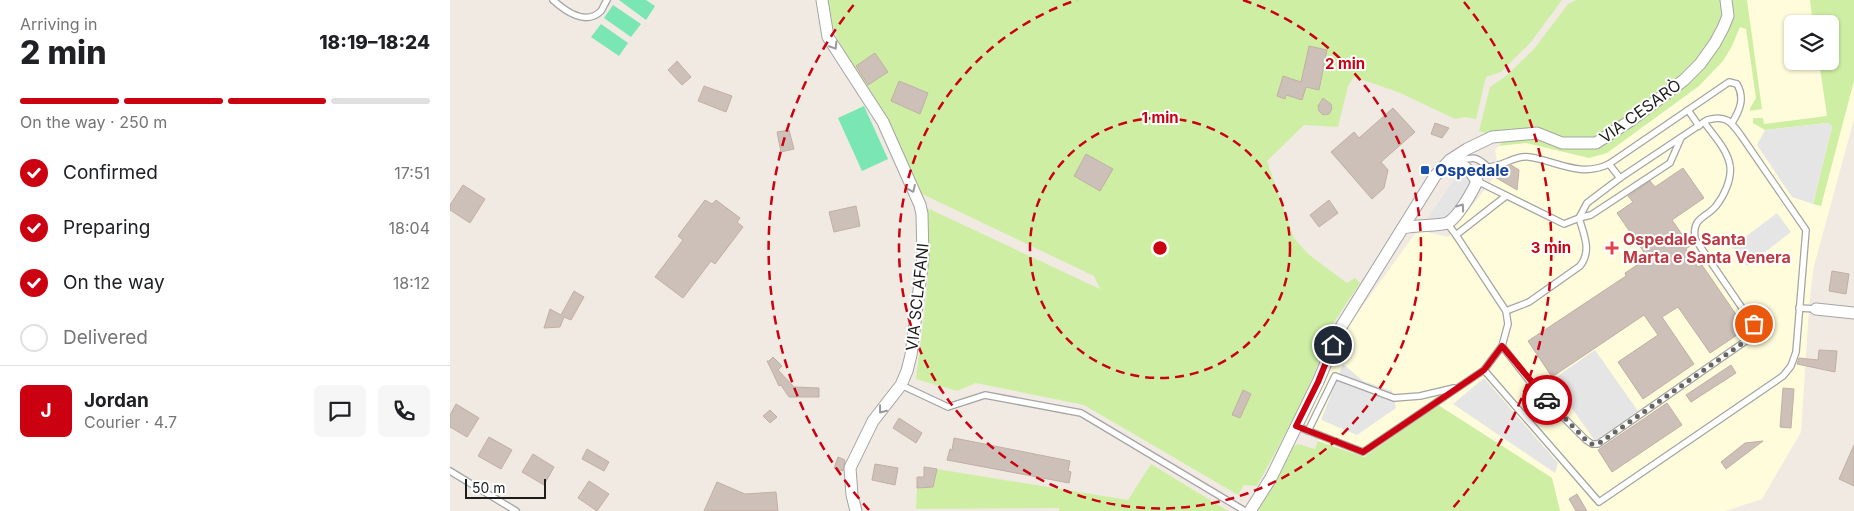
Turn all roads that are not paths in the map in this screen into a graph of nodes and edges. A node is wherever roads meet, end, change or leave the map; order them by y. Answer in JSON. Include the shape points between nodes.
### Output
{"nodes":[{"id":1,"x":553,"y":0,"type":"edge"},
{"id":2,"x":607,"y":0,"type":"edge"},
{"id":3,"x":822,"y":0,"type":"edge"},
{"id":4,"x":1726,"y":0,"type":"edge"},
{"id":5,"x":1688,"y":110,"type":"junction"},
{"id":6,"x":1732,"y":123,"type":"junction"},
{"id":7,"x":1702,"y":124,"type":"junction"},
{"id":8,"x":1681,"y":138,"type":"junction"},
{"id":9,"x":1454,"y":161,"type":"junction"},
{"id":10,"x":1609,"y":164,"type":"junction"},
{"id":11,"x":1620,"y":178,"type":"junction"},
{"id":12,"x":1477,"y":181,"type":"junction"},
{"id":13,"x":1506,"y":196,"type":"junction"},
{"id":14,"x":1579,"y":218,"type":"junction"},
{"id":15,"x":1447,"y":223,"type":"junction"},
{"id":16,"x":1403,"y":228,"type":"junction"},
{"id":17,"x":1456,"y":235,"type":"junction"},
{"id":18,"x":1799,"y":308,"type":"junction"},
{"id":19,"x":1816,"y":309,"type":"joint"},
{"id":20,"x":1506,"y":311,"type":"junction"},
{"id":21,"x":1854,"y":313,"type":"edge"},
{"id":22,"x":1502,"y":346,"type":"junction"},
{"id":23,"x":1484,"y":370,"type":"junction"},
{"id":24,"x":901,"y":385,"type":"junction"},
{"id":25,"x":1459,"y":387,"type":"junction"},
{"id":26,"x":1296,"y":426,"type":"junction"},
{"id":27,"x":1308,"y":432,"type":"junction"},
{"id":28,"x":450,"y":471,"type":"edge"},
{"id":29,"x":516,"y":511,"type":"edge"},
{"id":30,"x":856,"y":511,"type":"edge"},
{"id":31,"x":1245,"y":511,"type":"edge"},
{"id":32,"x":1250,"y":511,"type":"edge"}],
"edges":[{"from":1,"to":2,"type":"lane","via":[[563,9],[590,18],[601,11]]},
{"from":3,"to":24,"type":"street","name":"VIA SCLAFANI","one_way":true,"via":[[828,36],[883,122],[920,204],[923,258],[920,287],[912,355]]},
{"from":4,"to":9,"type":"street","name":"VIA CESARÒ","via":[[1728,16],[1700,64],[1630,122],[1596,143],[1562,143],[1537,133],[1492,137],[1467,149]]},
{"from":5,"to":6,"type":"lane","via":[[1729,82],[1737,84],[1742,93],[1739,111]]},
{"from":5,"to":7,"type":"lane"},
{"from":5,"to":10,"type":"lane"},
{"from":6,"to":7,"type":"lane","via":[[1715,118]]},
{"from":6,"to":18,"type":"lane","via":[[1806,230]]},
{"from":7,"to":8,"type":"lane"},
{"from":7,"to":22,"type":"lane","via":[[1724,150],[1730,166],[1729,182],[1723,195],[1696,224],[1695,240],[1754,324],[1750,338],[1598,444],[1586,440],[1539,393]]},
{"from":8,"to":11,"type":"lane"},
{"from":8,"to":14,"type":"lane","via":[[1670,163],[1591,215]]},
{"from":9,"to":10,"type":"lane","via":[[1473,157],[1488,167],[1498,167],[1508,160],[1527,156],[1583,170]]},
{"from":9,"to":12,"type":"street"},
{"from":9,"to":16,"type":"street","name":"VIA CESARÒ","via":[[1434,176]]},
{"from":10,"to":11,"type":"lane"},
{"from":11,"to":14,"type":"lane","via":[[1587,203]]},
{"from":12,"to":13,"type":"lane"},
{"from":15,"to":12,"type":"street","one_way":true,"via":[[1474,190]]},
{"from":13,"to":14,"type":"lane","via":[[1564,224]]},
{"from":13,"to":17,"type":"lane"},
{"from":14,"to":20,"type":"lane","via":[[1586,241],[1585,260],[1529,302]]},
{"from":15,"to":16,"type":"street"},
{"from":15,"to":17,"type":"lane"},
{"from":16,"to":26,"type":"street","name":"VIA CESARÒ","via":[[1341,327]]},
{"from":17,"to":20,"type":"lane"},
{"from":18,"to":19,"type":"lane"},
{"from":18,"to":23,"type":"lane","via":[[1796,352],[1784,376],[1599,502]]},
{"from":19,"to":21,"type":"street"},
{"from":20,"to":22,"type":"lane","via":[[1508,324]]},
{"from":22,"to":23,"type":"lane"},
{"from":23,"to":25,"type":"lane"},
{"from":24,"to":30,"type":"street","name":"VIA SCLAFANI","one_way":true,"via":[[873,421],[850,468]]},
{"from":24,"to":31,"type":"lane","via":[[948,407],[985,395],[1081,413]]},
{"from":25,"to":27,"type":"lane","via":[[1363,452]]},
{"from":25,"to":27,"type":"lane","via":[[1394,398],[1335,376]]},
{"from":26,"to":27,"type":"lane"},
{"from":26,"to":32,"type":"street","name":"VIA CESARÒ","via":[[1271,478]]},
{"from":28,"to":29,"type":"lane"}]}
